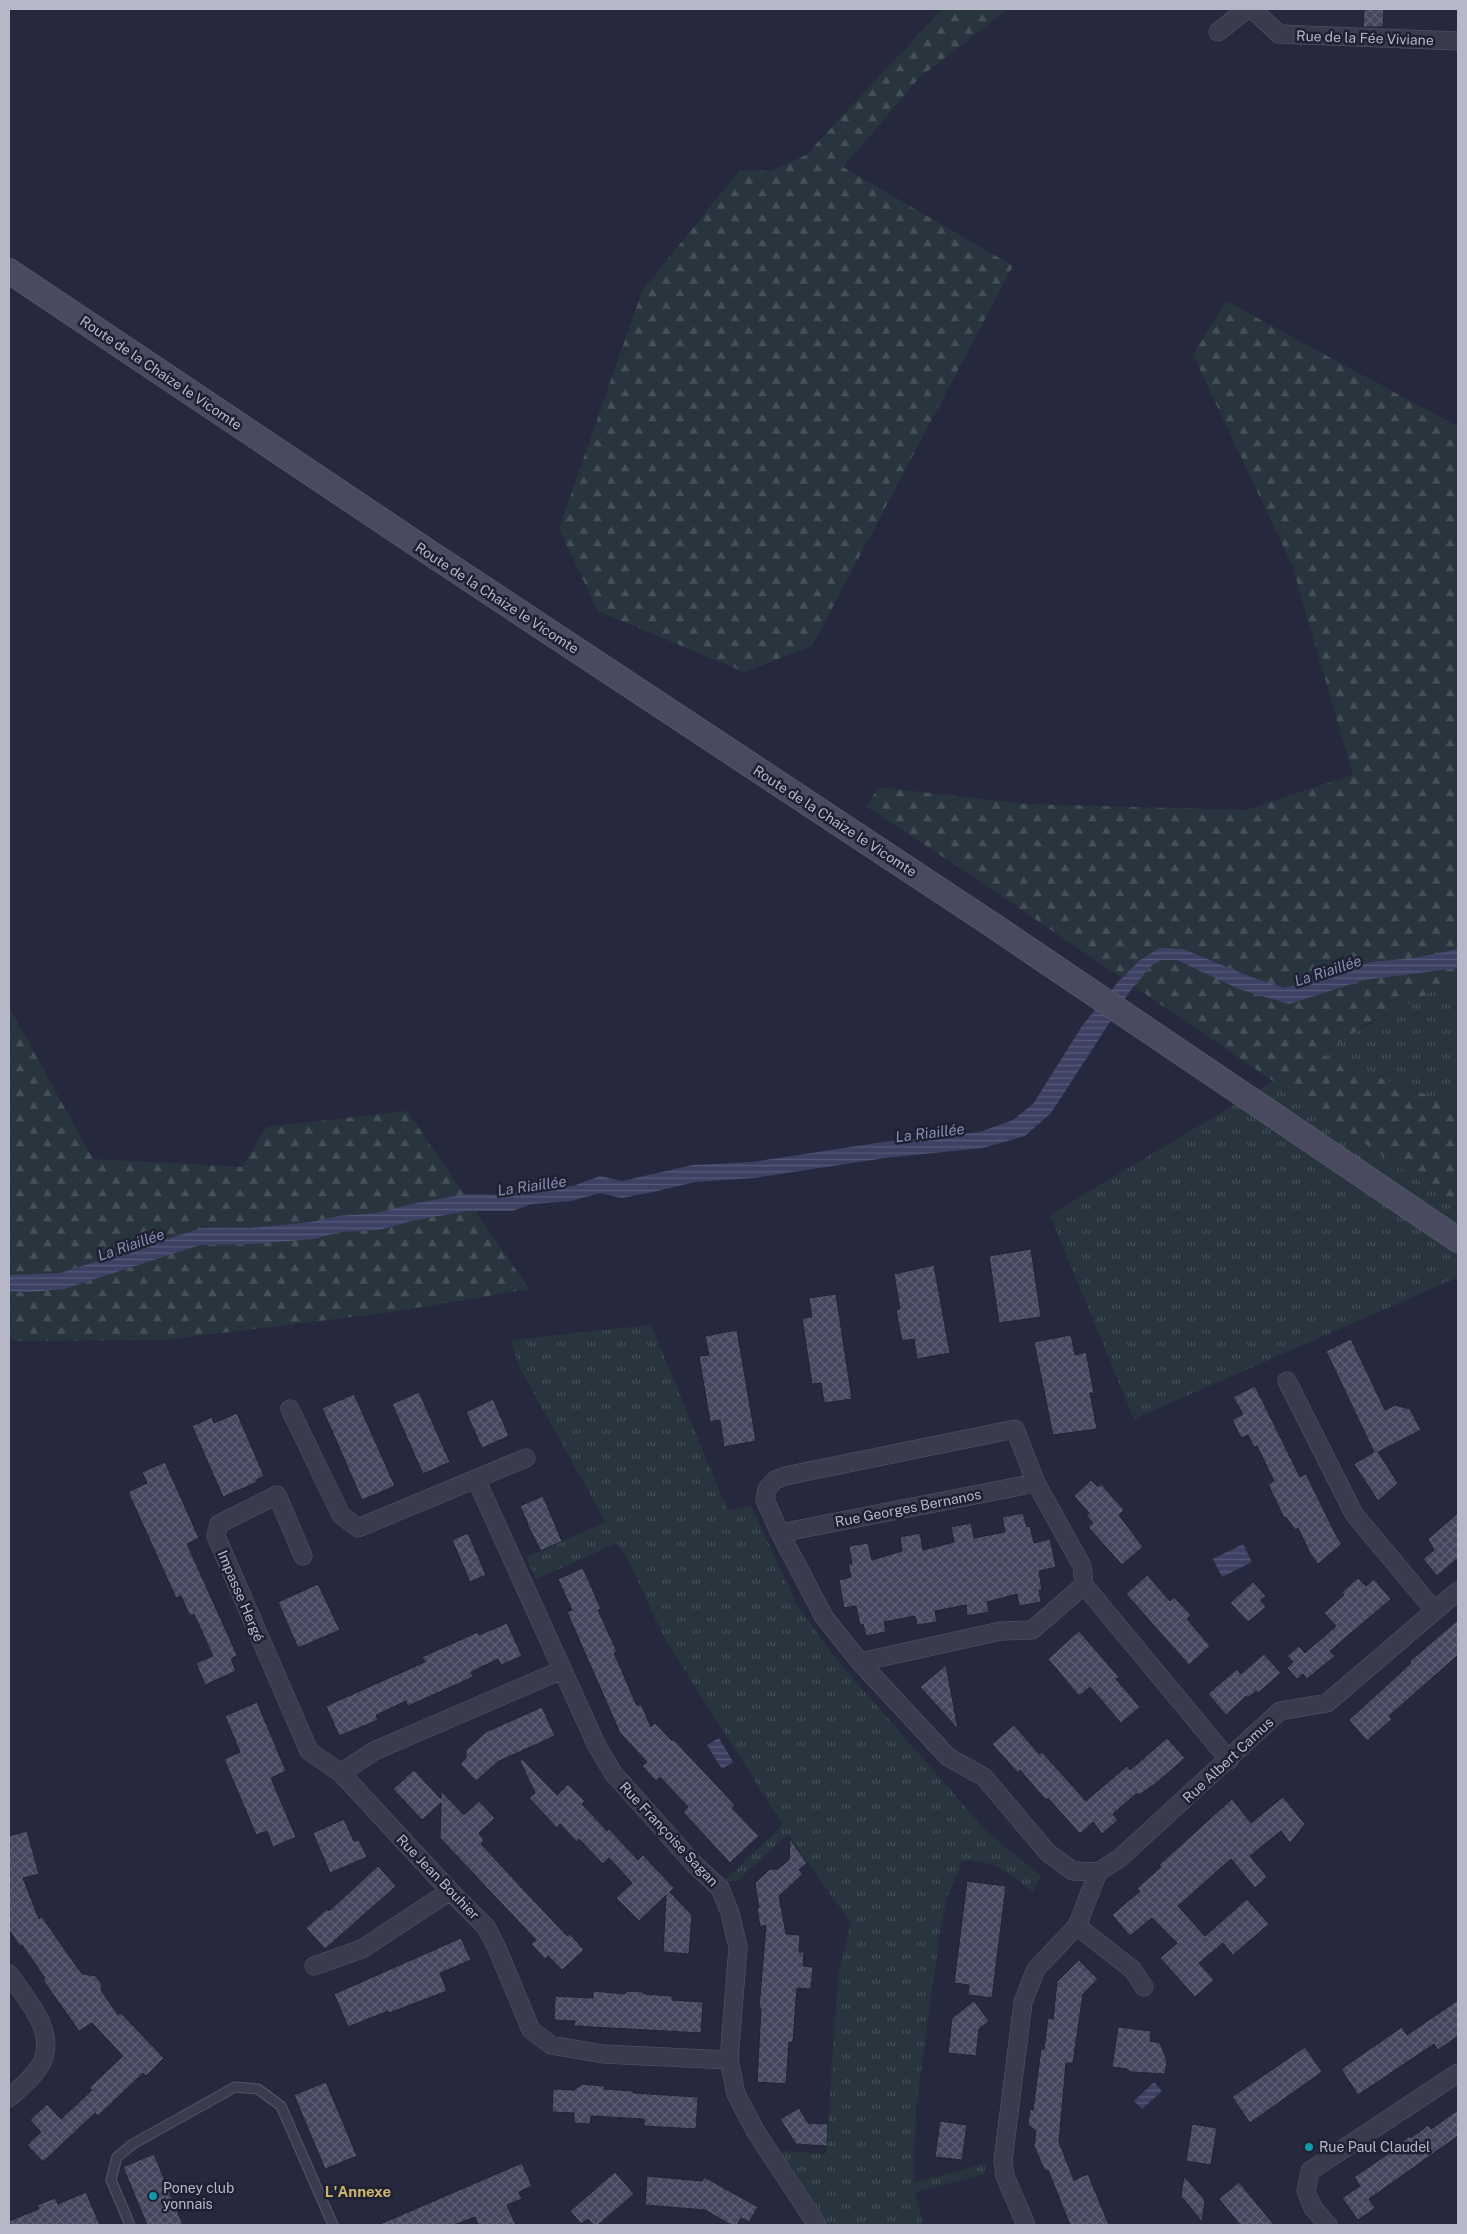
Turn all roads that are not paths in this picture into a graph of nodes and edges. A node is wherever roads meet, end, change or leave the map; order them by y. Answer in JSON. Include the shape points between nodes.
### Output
{"nodes":[{"id":1,"x":1247,"y":9,"type":"edge"},
{"id":2,"x":1252,"y":9,"type":"edge"},
{"id":3,"x":1218,"y":32,"type":"dead end"},
{"id":4,"x":1458,"y":41,"type":"edge"},
{"id":5,"x":9,"y":270,"type":"edge"},
{"id":6,"x":1458,"y":1240,"type":"edge"},
{"id":7,"x":1287,"y":1381,"type":"dead end"},
{"id":8,"x":290,"y":1409,"type":"dead end"},
{"id":9,"x":526,"y":1458,"type":"dead end"},
{"id":10,"x":476,"y":1479,"type":"junction"},
{"id":11,"x":1036,"y":1483,"type":"junction"},
{"id":12,"x":780,"y":1533,"type":"junction"},
{"id":13,"x":303,"y":1556,"type":"dead end"},
{"id":14,"x":1084,"y":1585,"type":"junction"},
{"id":15,"x":1458,"y":1591,"type":"edge"},
{"id":16,"x":1435,"y":1611,"type":"junction"},
{"id":17,"x":860,"y":1662,"type":"junction"},
{"id":18,"x":562,"y":1670,"type":"junction"},
{"id":19,"x":1229,"y":1760,"type":"junction"},
{"id":20,"x":341,"y":1773,"type":"junction"},
{"id":21,"x":1098,"y":1872,"type":"junction"},
{"id":22,"x":450,"y":1891,"type":"junction"},
{"id":23,"x":1077,"y":1926,"type":"junction"},
{"id":24,"x":314,"y":1966,"type":"dead end"},
{"id":25,"x":9,"y":1974,"type":"edge"},
{"id":26,"x":1144,"y":1987,"type":"dead end"},
{"id":27,"x":729,"y":2060,"type":"junction"},
{"id":28,"x":1458,"y":2073,"type":"edge"},
{"id":29,"x":9,"y":2098,"type":"edge"},
{"id":30,"x":130,"y":2225,"type":"edge"},
{"id":31,"x":333,"y":2225,"type":"edge"},
{"id":32,"x":817,"y":2225,"type":"edge"},
{"id":33,"x":1026,"y":2225,"type":"edge"},
{"id":34,"x":1328,"y":2225,"type":"edge"}],
"edges":[{"from":1,"to":3,"type":"street"},
{"from":2,"to":4,"type":"street","name":"Rue de la Fée Viviane","via":[[1280,34]]},
{"from":5,"to":6,"type":"main road","name":"Route de la Chaize le Vicomte","via":[[988,922]]},
{"from":7,"to":16,"type":"street","via":[[1354,1514]]},
{"from":8,"to":10,"type":"street","via":[[340,1515],[358,1528]]},
{"from":9,"to":10,"type":"street"},
{"from":10,"to":18,"type":"street","name":"Rue Françoise Sagan"},
{"from":11,"to":12,"type":"street","name":"Rue Georges Bernanos"},
{"from":11,"to":12,"type":"street","via":[[1015,1429],[775,1480],[766,1489],[765,1500]]},
{"from":11,"to":14,"type":"street","via":[[1082,1566]]},
{"from":12,"to":17,"type":"street","via":[[824,1617]]},
{"from":13,"to":20,"type":"street","name":"Impasse Hergé","via":[[277,1495],[219,1524],[216,1536],[309,1750]]},
{"from":14,"to":17,"type":"street","via":[[1032,1630],[1001,1632]]},
{"from":14,"to":19,"type":"street"},
{"from":15,"to":16,"type":"street","name":"Rue Albert Camus"},
{"from":16,"to":19,"type":"street","name":"Rue Albert Camus","via":[[1327,1703],[1280,1712]]},
{"from":17,"to":21,"type":"street","via":[[948,1757],[984,1777],[1048,1853],[1073,1871]]},
{"from":18,"to":20,"type":"street","via":[[374,1751]]},
{"from":18,"to":27,"type":"street","name":"Rue Françoise Sagan","via":[[613,1773],[695,1865],[720,1888],[738,1947]]},
{"from":19,"to":21,"type":"street","name":"Rue Albert Camus","via":[[1120,1858]]},
{"from":20,"to":22,"type":"street","name":"Rue Jean Bouhier"},
{"from":21,"to":23,"type":"street"},
{"from":22,"to":24,"type":"street","via":[[362,1949]]},
{"from":22,"to":27,"type":"street","name":"Rue Jean Bouhier","via":[[486,1927],[531,2030],[552,2046],[603,2054]]},
{"from":23,"to":26,"type":"street","via":[[1133,1970]]},
{"from":23,"to":33,"type":"street","via":[[1036,1969],[1023,2002],[1003,2161],[1005,2176]]},
{"from":25,"to":29,"type":"street","via":[[43,2025],[45,2048],[41,2064]]},
{"from":27,"to":32,"type":"street","name":"Rue Françoise Sagan","via":[[736,2094],[756,2132]]},
{"from":28,"to":34,"type":"street","via":[[1310,2171],[1306,2191],[1313,2208]]},
{"from":30,"to":31,"type":"lane","via":[[111,2180],[117,2157],[133,2144],[235,2087],[258,2089],[281,2106]]}]}
